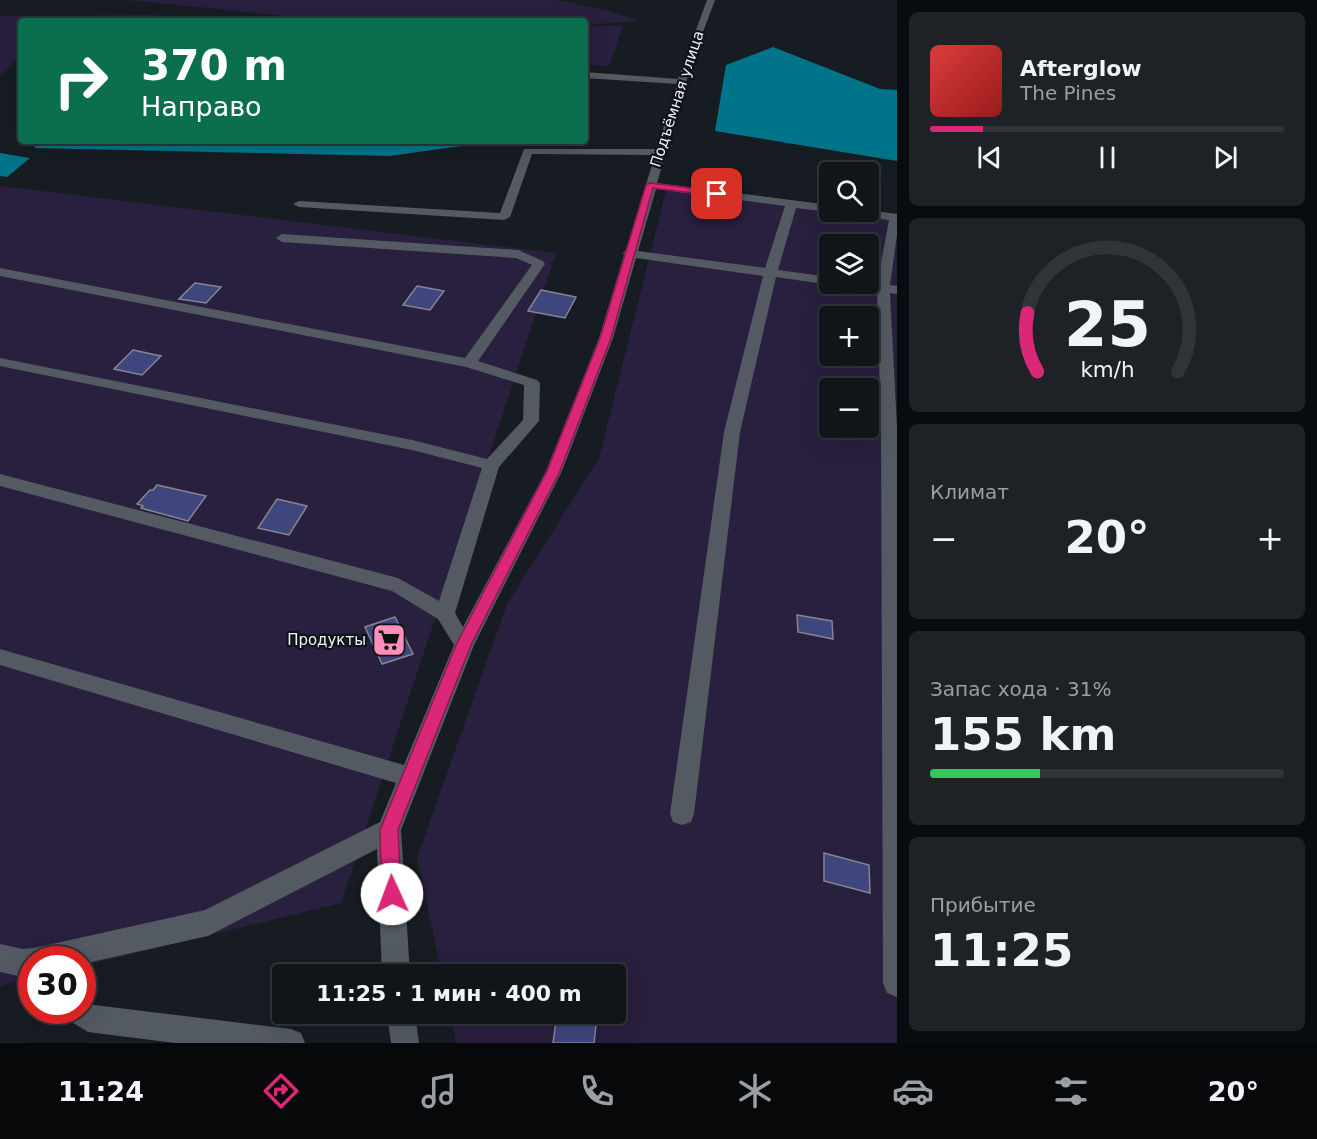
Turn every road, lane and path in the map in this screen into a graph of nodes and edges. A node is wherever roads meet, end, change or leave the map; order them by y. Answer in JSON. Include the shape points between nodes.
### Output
{"nodes":[{"id":1,"x":711,"y":0,"type":"edge"},
{"id":2,"x":588,"y":75,"type":"edge"},
{"id":3,"x":682,"y":82,"type":"junction"},
{"id":4,"x":660,"y":152,"type":"junction"},
{"id":5,"x":650,"y":185,"type":"junction"},
{"id":6,"x":299,"y":204,"type":"dead end"},
{"id":7,"x":791,"y":206,"type":"dead end"},
{"id":8,"x":819,"y":207,"type":"edge"},
{"id":9,"x":879,"y":216,"type":"edge"},
{"id":10,"x":895,"y":219,"type":"edge"},
{"id":11,"x":282,"y":238,"type":"dead end"},
{"id":12,"x":629,"y":253,"type":"junction"},
{"id":13,"x":0,"y":272,"type":"edge"},
{"id":14,"x":770,"y":274,"type":"junction"},
{"id":15,"x":819,"y":280,"type":"edge"},
{"id":16,"x":890,"y":289,"type":"edge"},
{"id":17,"x":0,"y":362,"type":"edge"},
{"id":18,"x":469,"y":363,"type":"junction"},
{"id":19,"x":491,"y":465,"type":"junction"},
{"id":20,"x":0,"y":480,"type":"edge"},
{"id":21,"x":445,"y":614,"type":"junction"},
{"id":22,"x":464,"y":645,"type":"junction"},
{"id":23,"x":0,"y":657,"type":"edge"},
{"id":24,"x":410,"y":777,"type":"junction"},
{"id":25,"x":682,"y":814,"type":"dead end"},
{"id":26,"x":389,"y":830,"type":"junction"},
{"id":27,"x":96,"y":947,"type":"edge"},
{"id":28,"x":395,"y":964,"type":"edge"},
{"id":29,"x":897,"y":983,"type":"edge"},
{"id":30,"x":96,"y":1019,"type":"edge"},
{"id":31,"x":402,"y":1024,"type":"edge"},
{"id":32,"x":291,"y":1043,"type":"edge"},
{"id":33,"x":405,"y":1043,"type":"edge"}],
"edges":[{"from":1,"to":3,"type":"street","name":"Подъёмная улица"},
{"from":2,"to":3,"type":"street"},
{"from":3,"to":4,"type":"street","name":"Подъёмная улица"},
{"from":4,"to":5,"type":"street","name":"Подъёмная улица"},
{"from":4,"to":6,"type":"street","via":[[528,151],[504,217]]},
{"from":5,"to":8,"type":"street"},
{"from":5,"to":12,"type":"street","name":"Подъёмная улица"},
{"from":7,"to":14,"type":"street"},
{"from":9,"to":10,"type":"street"},
{"from":10,"to":16,"type":"street"},
{"from":11,"to":18,"type":"street","via":[[518,254],[538,264]]},
{"from":12,"to":14,"type":"street"},
{"from":12,"to":22,"type":"street","name":"Подъёмная улица","via":[[606,338],[554,471]]},
{"from":13,"to":18,"type":"street"},
{"from":14,"to":15,"type":"street"},
{"from":14,"to":25,"type":"street","via":[[732,432]]},
{"from":16,"to":29,"type":"street"},
{"from":17,"to":19,"type":"street","via":[[412,445]]},
{"from":18,"to":19,"type":"street","via":[[532,383],[531,421]]},
{"from":19,"to":21,"type":"street"},
{"from":20,"to":21,"type":"street","via":[[398,585]]},
{"from":21,"to":22,"type":"street"},
{"from":22,"to":24,"type":"street","name":"Подъёмная улица"},
{"from":23,"to":24,"type":"street"},
{"from":24,"to":26,"type":"street","name":"Подъёмная улица"},
{"from":26,"to":27,"type":"street","via":[[208,923]]},
{"from":26,"to":28,"type":"street","name":"Подъёмная улица"},
{"from":30,"to":32,"type":"street"},
{"from":31,"to":33,"type":"street"}]}
